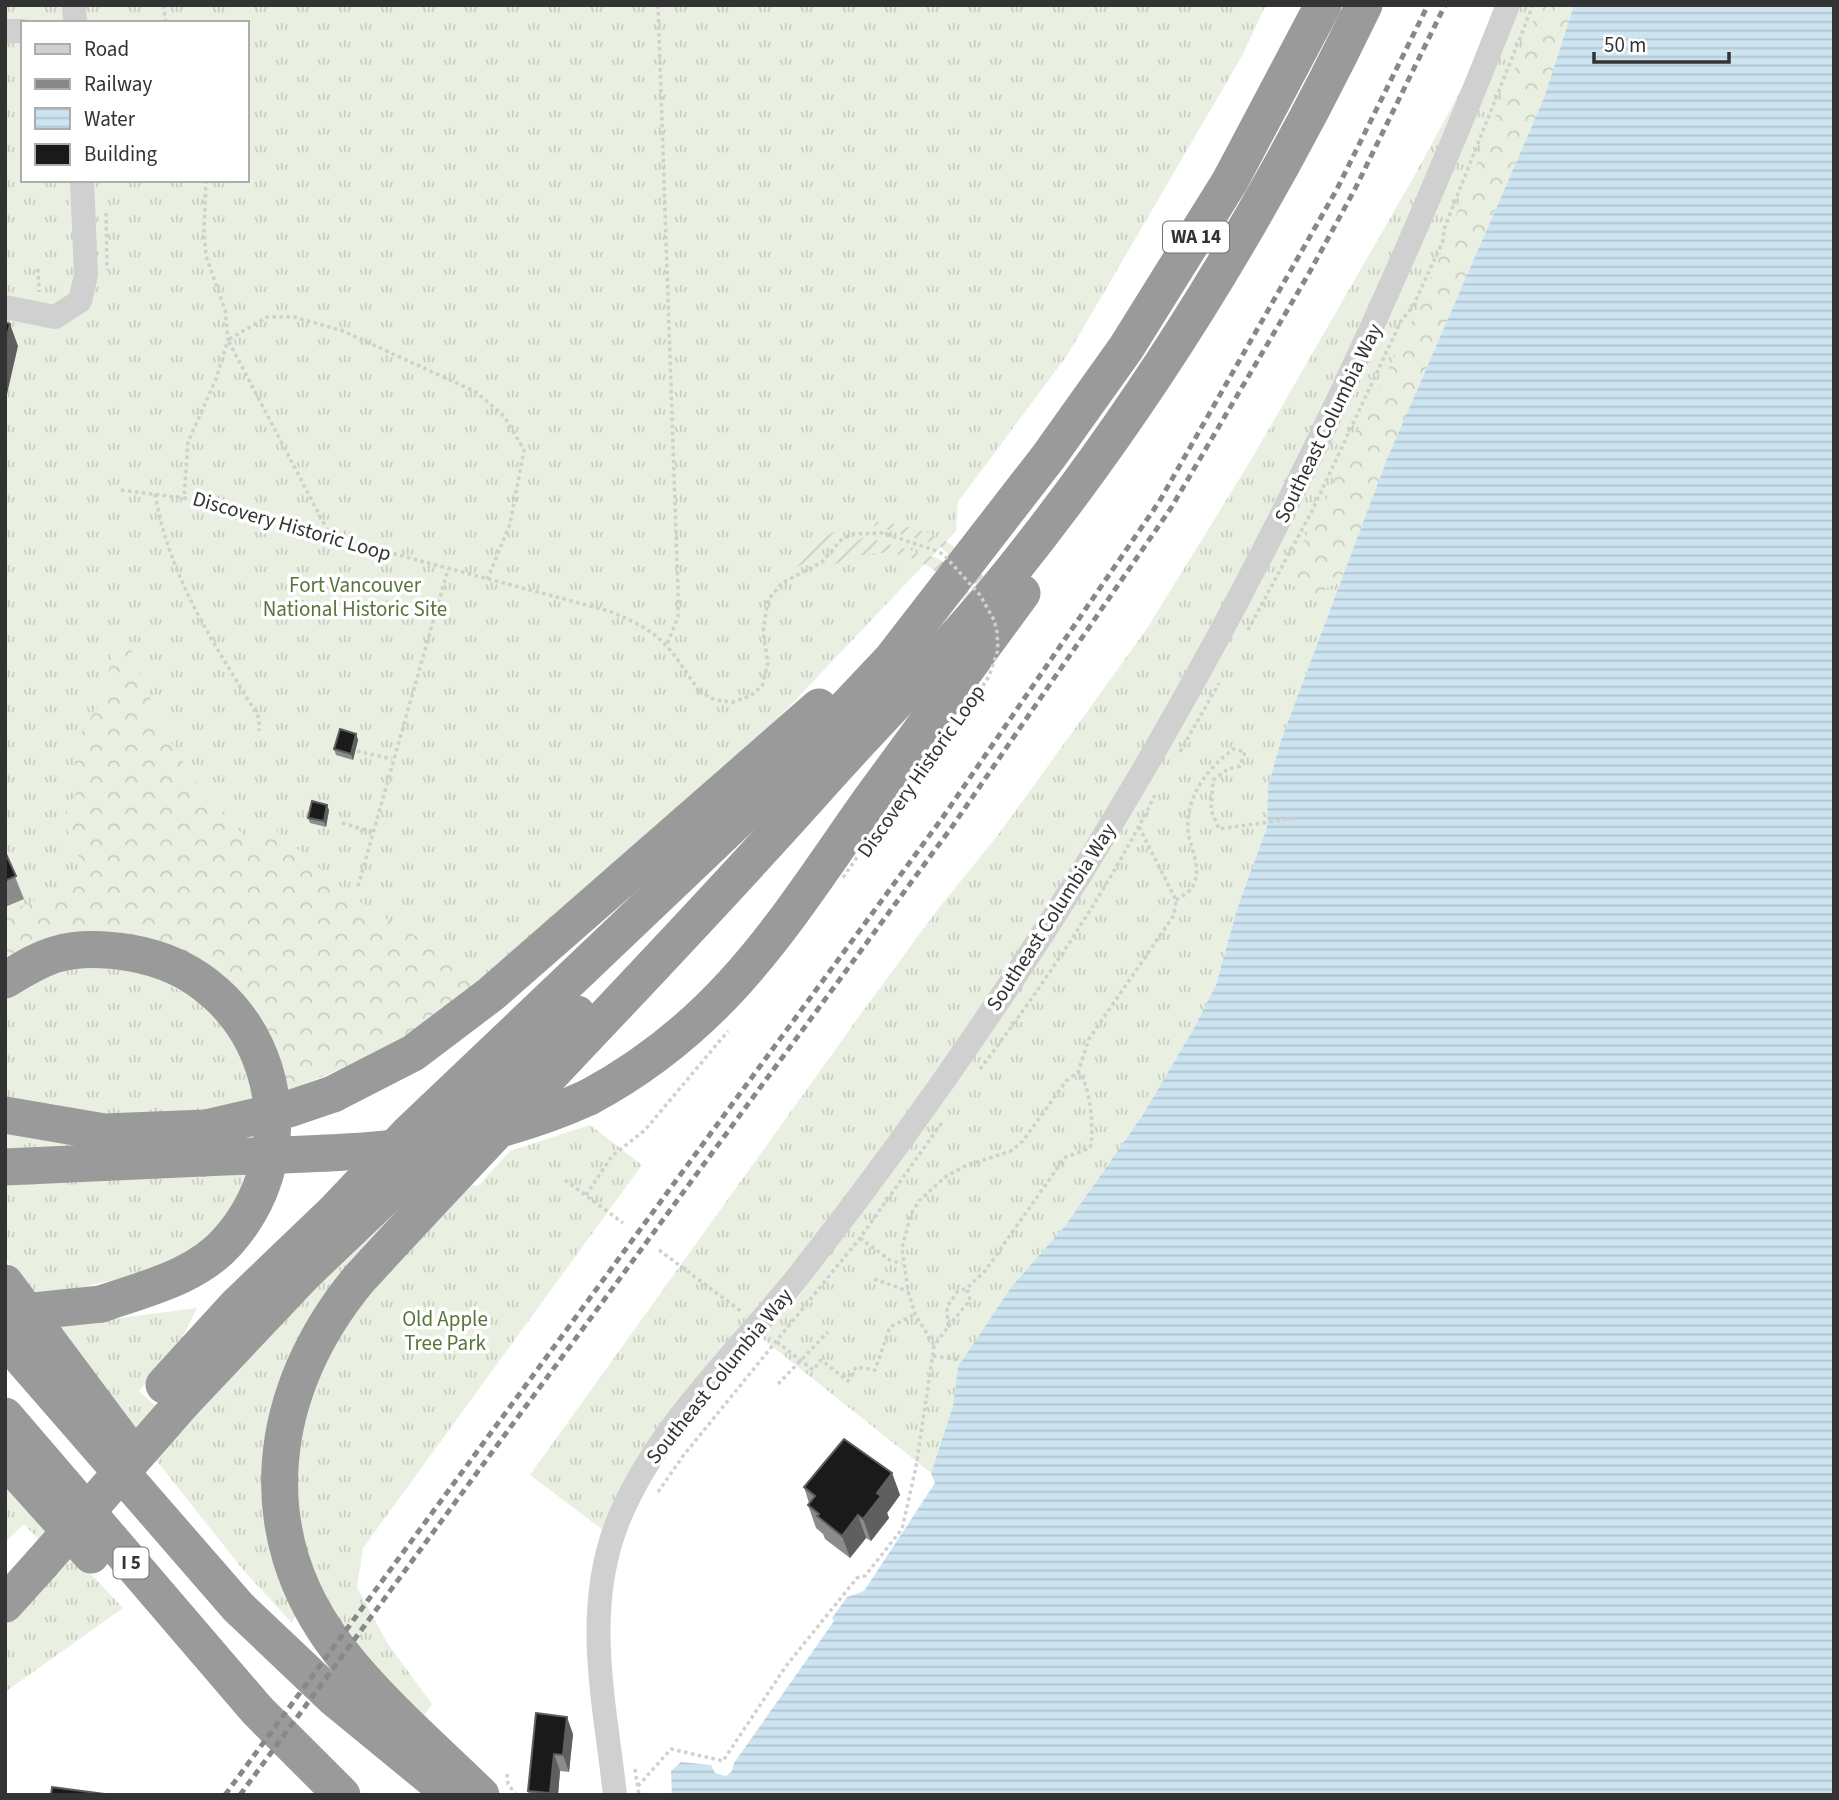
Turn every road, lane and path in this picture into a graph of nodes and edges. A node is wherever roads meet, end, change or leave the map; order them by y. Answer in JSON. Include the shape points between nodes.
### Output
{"nodes":[{"id":1,"x":658,"y":5,"type":"edge"},
{"id":2,"x":1324,"y":5,"type":"edge"},
{"id":3,"x":1364,"y":5,"type":"edge"},
{"id":4,"x":1508,"y":5,"type":"edge"},
{"id":5,"x":82,"y":182,"type":"edge"},
{"id":6,"x":206,"y":182,"type":"edge"},
{"id":7,"x":1224,"y":262,"type":"junction"},
{"id":8,"x":38,"y":269,"type":"dead end"},
{"id":9,"x":39,"y":294,"type":"dead end"},
{"id":10,"x":5,"y":307,"type":"edge"},
{"id":11,"x":228,"y":340,"type":"junction"},
{"id":12,"x":121,"y":490,"type":"dead end"},
{"id":13,"x":155,"y":494,"type":"junction"},
{"id":14,"x":184,"y":498,"type":"junction"},
{"id":15,"x":331,"y":537,"type":"junction"},
{"id":16,"x":448,"y":569,"type":"junction"},
{"id":17,"x":960,"y":571,"type":"junction"},
{"id":18,"x":487,"y":580,"type":"junction"},
{"id":19,"x":667,"y":644,"type":"junction"},
{"id":20,"x":259,"y":731,"type":"dead end"},
{"id":21,"x":357,"y":751,"type":"dead end"},
{"id":22,"x":392,"y":759,"type":"junction"},
{"id":23,"x":817,"y":788,"type":"junction"},
{"id":24,"x":1298,"y":818,"type":"dead end"},
{"id":25,"x":342,"y":824,"type":"dead end"},
{"id":26,"x":1139,"y":827,"type":"dead end"},
{"id":27,"x":372,"y":832,"type":"junction"},
{"id":28,"x":842,"y":879,"type":"dead end"},
{"id":29,"x":358,"y":886,"type":"dead end"},
{"id":30,"x":1176,"y":900,"type":"junction"},
{"id":31,"x":5,"y":980,"type":"edge"},
{"id":32,"x":717,"y":1042,"type":"dead end"},
{"id":33,"x":1078,"y":1072,"type":"junction"},
{"id":34,"x":5,"y":1115,"type":"edge"},
{"id":35,"x":408,"y":1134,"type":"junction"},
{"id":36,"x":204,"y":1143,"type":"junction"},
{"id":37,"x":7,"y":1167,"type":"edge"},
{"id":38,"x":565,"y":1180,"type":"dead end"},
{"id":39,"x":586,"y":1195,"type":"junction"},
{"id":40,"x":622,"y":1223,"type":"dead end"},
{"id":41,"x":860,"y":1238,"type":"dead end"},
{"id":42,"x":659,"y":1250,"type":"dead end"},
{"id":43,"x":903,"y":1264,"type":"junction"},
{"id":44,"x":874,"y":1279,"type":"dead end"},
{"id":45,"x":5,"y":1283,"type":"edge"},
{"id":46,"x":967,"y":1288,"type":"junction"},
{"id":47,"x":908,"y":1291,"type":"junction"},
{"id":48,"x":101,"y":1304,"type":"junction"},
{"id":49,"x":5,"y":1314,"type":"edge"},
{"id":50,"x":915,"y":1314,"type":"junction"},
{"id":51,"x":758,"y":1324,"type":"junction"},
{"id":52,"x":948,"y":1327,"type":"junction"},
{"id":53,"x":828,"y":1332,"type":"dead end"},
{"id":54,"x":5,"y":1339,"type":"edge"},
{"id":55,"x":934,"y":1346,"type":"junction"},
{"id":56,"x":933,"y":1356,"type":"junction"},
{"id":57,"x":961,"y":1360,"type":"dead end"},
{"id":58,"x":801,"y":1361,"type":"junction"},
{"id":59,"x":778,"y":1384,"type":"dead end"},
{"id":60,"x":173,"y":1394,"type":"junction"},
{"id":61,"x":5,"y":1416,"type":"edge"},
{"id":62,"x":5,"y":1459,"type":"edge"},
{"id":63,"x":24,"y":1558,"type":"edge"},
{"id":64,"x":5,"y":1604,"type":"edge"},
{"id":65,"x":238,"y":1607,"type":"junction"},
{"id":66,"x":257,"y":1710,"type":"junction"},
{"id":67,"x":494,"y":1784,"type":"edge"},
{"id":68,"x":638,"y":1786,"type":"dead end"},
{"id":69,"x":342,"y":1795,"type":"edge"},
{"id":70,"x":452,"y":1795,"type":"edge"},
{"id":71,"x":516,"y":1795,"type":"edge"},
{"id":72,"x":615,"y":1795,"type":"edge"}],
"edges":[{"from":1,"to":19,"type":"path","via":[[678,591],[677,617]]},
{"from":2,"to":17,"type":"highway","number":"WA 14","via":[[1230,181],[1126,348]]},
{"from":3,"to":7,"type":"highway","number":"WA 14","via":[[1297,136]]},
{"from":4,"to":51,"type":"street","name":"Southeast Columbia Way","via":[[1371,335],[1304,475],[1180,705],[1052,920],[976,1034],[842,1220]]},
{"from":5,"to":10,"type":"street","via":[[86,275],[80,301],[55,317]]},
{"from":6,"to":11,"type":"path","name":"Discovery Historic Loop","via":[[206,256],[225,310]]},
{"from":7,"to":23,"type":"highway","via":[[1123,418],[1038,537],[953,639]]},
{"from":7,"to":36,"type":"highway","bridge":true,"via":[[1200,328],[1169,386],[1078,517],[775,934],[722,999],[684,1035],[638,1070],[589,1097],[507,1129],[447,1143],[384,1150]]},
{"from":8,"to":9,"type":"path"},
{"from":11,"to":14,"type":"path","name":"Discovery Historic Loop","via":[[187,442]]},
{"from":11,"to":15,"type":"path"},
{"from":11,"to":18,"type":"path","via":[[267,317],[294,317],[343,331],[476,392],[504,415],[524,450],[510,524]]},
{"from":12,"to":13,"type":"path"},
{"from":13,"to":14,"type":"path"},
{"from":13,"to":20,"type":"path","via":[[172,564],[259,718]]},
{"from":14,"to":15,"type":"path","name":"Discovery Historic Loop"},
{"from":15,"to":16,"type":"path","name":"Discovery Historic Loop"},
{"from":16,"to":18,"type":"path","name":"Discovery Historic Loop"},
{"from":16,"to":22,"type":"path"},
{"from":17,"to":35,"type":"highway","via":[[891,660],[793,765]]},
{"from":17,"to":36,"type":"highway","bridge":true,"via":[[828,699],[491,994],[413,1053],[333,1094]]},
{"from":18,"to":19,"type":"path","name":"Discovery Historic Loop","via":[[609,611],[646,626]]},
{"from":19,"to":28,"type":"path","name":"Discovery Historic Loop","bridge":true,"via":[[708,698],[733,702],[750,696],[762,686],[768,663],[763,632],[768,600],[782,583],[821,562],[853,534],[883,533],[943,554],[980,595],[997,632],[998,650],[989,676],[954,732]]},
{"from":21,"to":22,"type":"path"},
{"from":22,"to":27,"type":"path"},
{"from":23,"to":60,"type":"highway"},
{"from":23,"to":67,"type":"highway","via":[[752,863],[359,1279],[318,1335],[297,1379],[285,1422],[280,1477],[284,1528],[299,1581],[327,1633],[351,1665]]},
{"from":24,"to":30,"type":"path","via":[[1219,829],[1211,810],[1213,780],[1240,766],[1245,752],[1234,749],[1217,760],[1203,777],[1188,817],[1195,881]]},
{"from":25,"to":27,"type":"path"},
{"from":26,"to":30,"type":"path"},
{"from":27,"to":29,"type":"path"},
{"from":30,"to":33,"type":"path","via":[[1174,915],[1089,1039]]},
{"from":31,"to":48,"type":"highway","via":[[57,954],[88,950],[165,960],[219,995],[247,1028],[263,1065],[272,1101],[274,1139],[266,1177],[249,1212],[228,1242],[195,1269]]},
{"from":32,"to":39,"type":"path","via":[[645,1130],[612,1156]]},
{"from":33,"to":43,"type":"path","via":[[1012,1151],[965,1166],[919,1201],[905,1232]]},
{"from":33,"to":46,"type":"path","via":[[1088,1093],[1090,1147],[1066,1157],[1014,1233]]},
{"from":34,"to":36,"type":"highway","via":[[47,1125]]},
{"from":35,"to":48,"type":"highway","via":[[271,1244],[226,1269],[179,1288]]},
{"from":35,"to":60,"type":"highway","via":[[237,1306]]},
{"from":36,"to":37,"type":"highway"},
{"from":38,"to":39,"type":"path"},
{"from":39,"to":40,"type":"path"},
{"from":41,"to":43,"type":"path","via":[[891,1261]]},
{"from":42,"to":51,"type":"path"},
{"from":43,"to":47,"type":"path"},
{"from":44,"to":47,"type":"path"},
{"from":45,"to":65,"type":"highway","via":[[154,1484]]},
{"from":46,"to":52,"type":"path","via":[[970,1300]]},
{"from":46,"to":52,"type":"path","via":[[957,1292],[947,1307]]},
{"from":47,"to":50,"type":"path"},
{"from":48,"to":49,"type":"highway","bridge":true},
{"from":50,"to":55,"type":"path"},
{"from":50,"to":58,"type":"path","via":[[890,1327],[875,1370],[856,1367],[848,1381],[821,1360],[813,1370]]},
{"from":51,"to":58,"type":"path"},
{"from":51,"to":72,"type":"street","name":"Southeast Columbia Way","via":[[653,1455],[631,1493],[606,1554],[597,1639]]},
{"from":52,"to":55,"type":"path"},
{"from":53,"to":58,"type":"path"},
{"from":54,"to":65,"type":"highway","number":"I 5"},
{"from":55,"to":56,"type":"path"},
{"from":56,"to":57,"type":"path"},
{"from":56,"to":68,"type":"path","via":[[902,1529],[786,1667],[723,1761],[671,1749]]},
{"from":58,"to":59,"type":"path"},
{"from":60,"to":63,"type":"highway","bridge":true},
{"from":61,"to":66,"type":"highway","number":"I 5"},
{"from":62,"to":66,"type":"highway","via":[[168,1639]]},
{"from":63,"to":64,"type":"highway"},
{"from":65,"to":70,"type":"highway","number":"I 5","via":[[335,1699]]},
{"from":66,"to":69,"type":"highway","number":"I 5"},
{"from":67,"to":71,"type":"path","via":[[508,1784]]}]}
